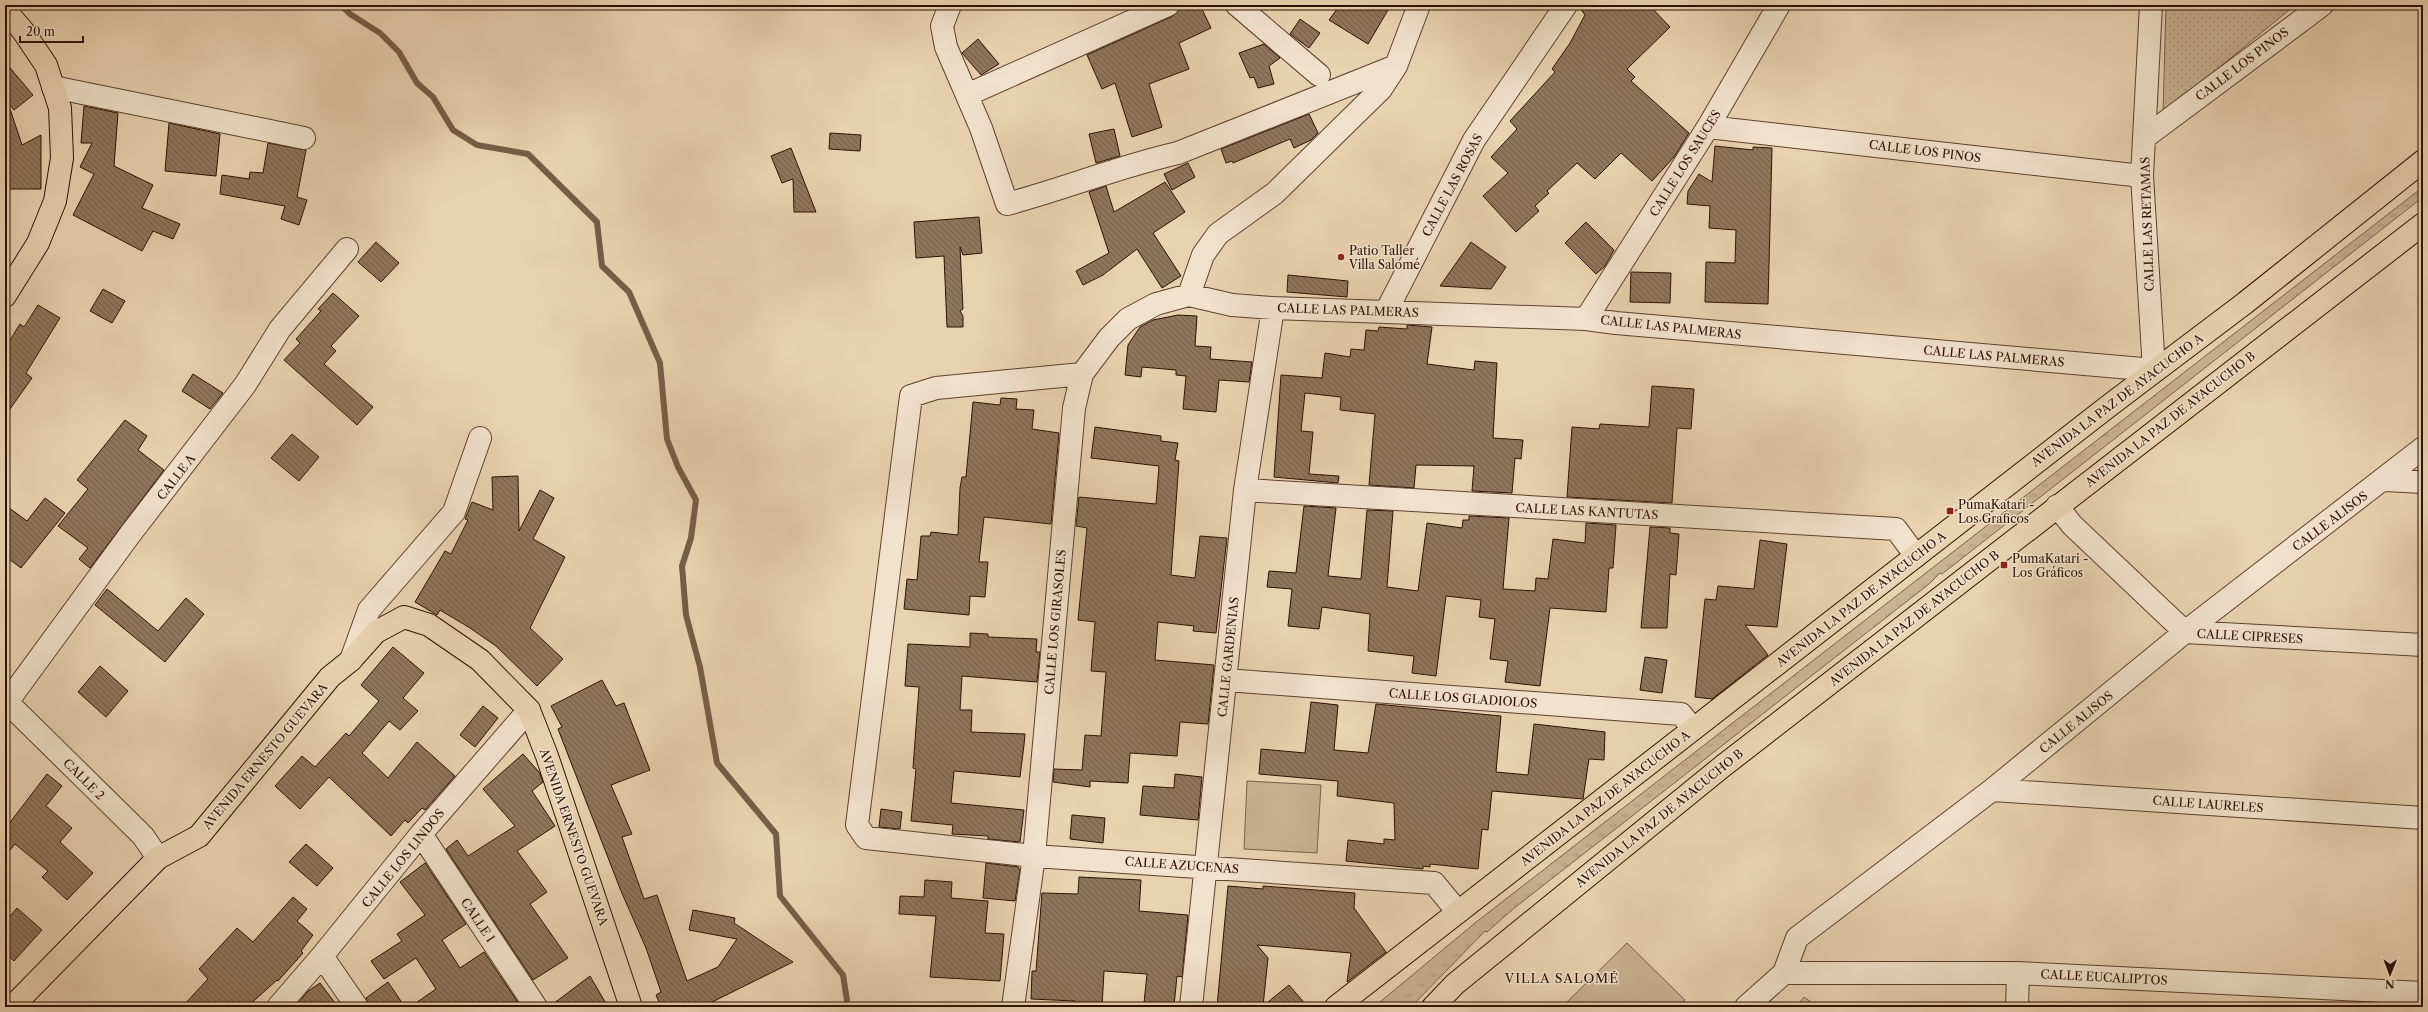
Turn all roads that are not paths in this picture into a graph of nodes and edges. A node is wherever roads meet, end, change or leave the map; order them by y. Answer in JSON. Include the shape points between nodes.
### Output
{"nodes":[{"id":1,"x":950,"y":5,"type":"edge"},
{"id":2,"x":1168,"y":5,"type":"edge"},
{"id":3,"x":1237,"y":5,"type":"edge"},
{"id":4,"x":1419,"y":5,"type":"edge"},
{"id":5,"x":1566,"y":5,"type":"edge"},
{"id":6,"x":1779,"y":5,"type":"edge"},
{"id":7,"x":2151,"y":5,"type":"edge"},
{"id":8,"x":2322,"y":5,"type":"edge"},
{"id":9,"x":5,"y":10,"type":"edge"},
{"id":10,"x":1396,"y":66,"type":"junction"},
{"id":11,"x":1319,"y":75,"type":"dead end"},
{"id":12,"x":53,"y":87,"type":"junction"},
{"id":13,"x":967,"y":95,"type":"junction"},
{"id":14,"x":1708,"y":127,"type":"junction"},
{"id":15,"x":304,"y":138,"type":"dead end"},
{"id":16,"x":2144,"y":138,"type":"junction"},
{"id":17,"x":2423,"y":161,"type":"edge"},
{"id":18,"x":2142,"y":176,"type":"junction"},
{"id":19,"x":2423,"y":224,"type":"edge"},
{"id":20,"x":347,"y":250,"type":"dead end"},
{"id":21,"x":1189,"y":295,"type":"junction"},
{"id":22,"x":5,"y":296,"type":"edge"},
{"id":23,"x":1273,"y":308,"type":"junction"},
{"id":24,"x":1387,"y":310,"type":"junction"},
{"id":25,"x":1586,"y":318,"type":"junction"},
{"id":26,"x":2154,"y":370,"type":"junction"},
{"id":27,"x":1082,"y":374,"type":"junction"},
{"id":28,"x":480,"y":438,"type":"dead end"},
{"id":29,"x":2423,"y":448,"type":"edge"},
{"id":30,"x":2384,"y":480,"type":"junction"},
{"id":31,"x":2423,"y":482,"type":"edge"},
{"id":32,"x":1245,"y":490,"type":"junction"},
{"id":33,"x":2057,"y":506,"type":"junction"},
{"id":34,"x":1916,"y":556,"type":"junction"},
{"id":35,"x":2185,"y":632,"type":"junction"},
{"id":36,"x":2423,"y":645,"type":"edge"},
{"id":37,"x":350,"y":661,"type":"junction"},
{"id":38,"x":1226,"y":680,"type":"junction"},
{"id":39,"x":6,"y":704,"type":"edge"},
{"id":40,"x":529,"y":710,"type":"junction"},
{"id":41,"x":1693,"y":729,"type":"junction"},
{"id":42,"x":1992,"y":790,"type":"junction"},
{"id":43,"x":2423,"y":818,"type":"edge"},
{"id":44,"x":420,"y":834,"type":"junction"},
{"id":45,"x":1034,"y":856,"type":"junction"},
{"id":46,"x":158,"y":858,"type":"junction"},
{"id":47,"x":1206,"y":867,"type":"junction"},
{"id":48,"x":1458,"y":912,"type":"junction"},
{"id":49,"x":322,"y":956,"type":"junction"},
{"id":50,"x":1784,"y":973,"type":"junction"},
{"id":51,"x":2018,"y":973,"type":"junction"},
{"id":52,"x":2423,"y":993,"type":"edge"},
{"id":53,"x":12,"y":1007,"type":"edge"},
{"id":54,"x":278,"y":1007,"type":"edge"},
{"id":55,"x":357,"y":1007,"type":"edge"},
{"id":56,"x":536,"y":1007,"type":"edge"},
{"id":57,"x":631,"y":1007,"type":"edge"},
{"id":58,"x":1013,"y":1007,"type":"edge"},
{"id":59,"x":1191,"y":1007,"type":"edge"},
{"id":60,"x":1336,"y":1007,"type":"edge"},
{"id":61,"x":1432,"y":1007,"type":"edge"},
{"id":62,"x":1746,"y":1007,"type":"edge"},
{"id":63,"x":2017,"y":1007,"type":"edge"}],
"edges":[{"from":1,"to":13,"type":"street","via":[[942,26],[946,48]]},
{"from":2,"to":13,"type":"street"},
{"from":3,"to":11,"type":"street"},
{"from":4,"to":10,"type":"street"},
{"from":5,"to":24,"type":"street","name":"CALLE LAS ROSAS","via":[[1474,140]]},
{"from":6,"to":14,"type":"street","name":"CALLE LOS SAUCES"},
{"from":7,"to":16,"type":"street","name":"CALLE LAS RETAMAS"},
{"from":8,"to":16,"type":"street","name":"CALLE LOS PINOS"},
{"from":9,"to":12,"type":"main road","via":[[46,64]]},
{"from":10,"to":13,"type":"street","via":[[1178,153],[1145,160],[1042,195],[1007,204]]},
{"from":10,"to":21,"type":"street","via":[[1381,88],[1276,193],[1218,234],[1203,255]]},
{"from":12,"to":15,"type":"street"},
{"from":12,"to":22,"type":"main road","via":[[60,108],[62,158],[55,202],[38,243]]},
{"from":14,"to":18,"type":"street","name":"CALLE LOS PINOS"},
{"from":14,"to":25,"type":"street","name":"CALLE LOS SAUCES"},
{"from":16,"to":18,"type":"street","name":"CALLE LAS RETAMAS"},
{"from":17,"to":26,"type":"main road","name":"AVENIDA LA PAZ DE AYACUCHO A","via":[[2245,303]]},
{"from":18,"to":26,"type":"street","name":"CALLE LAS RETAMAS"},
{"from":19,"to":33,"type":"main road","name":"AVENIDA LA PAZ DE AYACUCHO B"},
{"from":20,"to":39,"type":"street","name":"CALLE A","via":[[280,329],[245,385],[131,533]]},
{"from":21,"to":23,"type":"street","name":"CALLE LAS PALMERAS","via":[[1232,305]]},
{"from":21,"to":27,"type":"street","name":"CALLE LOS GIRASOLES","via":[[1156,304],[1128,319],[1109,338]]},
{"from":23,"to":24,"type":"street","name":"CALLE LAS PALMERAS"},
{"from":23,"to":32,"type":"street","name":"CALLE GARDENIAS"},
{"from":24,"to":25,"type":"street","name":"CALLE LAS PALMERAS"},
{"from":25,"to":26,"type":"street","name":"CALLE LAS PALMERAS","via":[[1616,323]]},
{"from":26,"to":34,"type":"main road","name":"AVENIDA LA PAZ DE AYACUCHO A"},
{"from":27,"to":45,"type":"street","name":"CALLE LOS GIRASOLES","via":[[1074,408]]},
{"from":27,"to":45,"type":"street","name":"CALLE AZUCENAS","via":[[936,388],[911,396],[857,824],[866,838]]},
{"from":28,"to":37,"type":"street","via":[[454,512],[369,610]]},
{"from":29,"to":30,"type":"street","name":"CALLE ALISOS"},
{"from":30,"to":31,"type":"street"},
{"from":30,"to":35,"type":"street","name":"CALLE ALISOS"},
{"from":32,"to":34,"type":"street","name":"CALLE LAS KANTUTAS","via":[[1896,529]]},
{"from":32,"to":38,"type":"street","name":"CALLE GARDENIAS"},
{"from":33,"to":35,"type":"street","name":"CALLE CIPRESES","via":[[2072,525]]},
{"from":33,"to":61,"type":"main road","name":"AVENIDA LA PAZ DE AYACUCHO B","via":[[1723,766],[1454,984]]},
{"from":34,"to":41,"type":"main road","name":"AVENIDA LA PAZ DE AYACUCHO A"},
{"from":35,"to":36,"type":"street","name":"CALLE CIPRESES"},
{"from":35,"to":42,"type":"street","name":"CALLE ALISOS"},
{"from":37,"to":40,"type":"main road","name":"AVENIDA ERNESTO GUEVARA","via":[[376,632],[404,617],[428,625],[480,660]]},
{"from":37,"to":46,"type":"main road","name":"AVENIDA ERNESTO GUEVARA","via":[[330,676],[199,836]]},
{"from":38,"to":41,"type":"street","name":"CALLE LOS GLADIOLOS","via":[[1681,714]]},
{"from":38,"to":47,"type":"street","name":"CALLE GARDENIAS"},
{"from":39,"to":46,"type":"street","name":"CALLE 2","via":[[143,836]]},
{"from":40,"to":44,"type":"street","name":"CALLE LOS LINDOS"},
{"from":40,"to":57,"type":"main road","name":"AVENIDA ERNESTO GUEVARA","via":[[547,756]]},
{"from":41,"to":48,"type":"main road","name":"AVENIDA LA PAZ DE AYACUCHO A"},
{"from":42,"to":43,"type":"street","name":"CALLE LAURELES"},
{"from":42,"to":50,"type":"street","name":"CALLE ALISOS","via":[[1797,938]]},
{"from":44,"to":49,"type":"street","name":"CALLE LOS LINDOS"},
{"from":44,"to":56,"type":"street","name":"CALLE I"},
{"from":45,"to":47,"type":"street","name":"CALLE AZUCENAS"},
{"from":45,"to":58,"type":"street","name":"CALLE LOS GIRASOLES"},
{"from":46,"to":53,"type":"main road","name":"AVENIDA ERNESTO GUEVARA"},
{"from":47,"to":48,"type":"street","name":"CALLE AZUCENAS","via":[[1434,883]]},
{"from":47,"to":59,"type":"street","name":"CALLE GARDENIAS"},
{"from":48,"to":60,"type":"main road","name":"AVENIDA LA PAZ DE AYACUCHO A"},
{"from":49,"to":54,"type":"street","name":"CALLE LOS LINDOS"},
{"from":49,"to":55,"type":"street"},
{"from":50,"to":51,"type":"street","name":"CALLE EUCALIPTOS"},
{"from":50,"to":62,"type":"street","name":"CALLE ALISOS"},
{"from":51,"to":52,"type":"street","name":"CALLE EUCALIPTOS"},
{"from":51,"to":63,"type":"street"}]}
